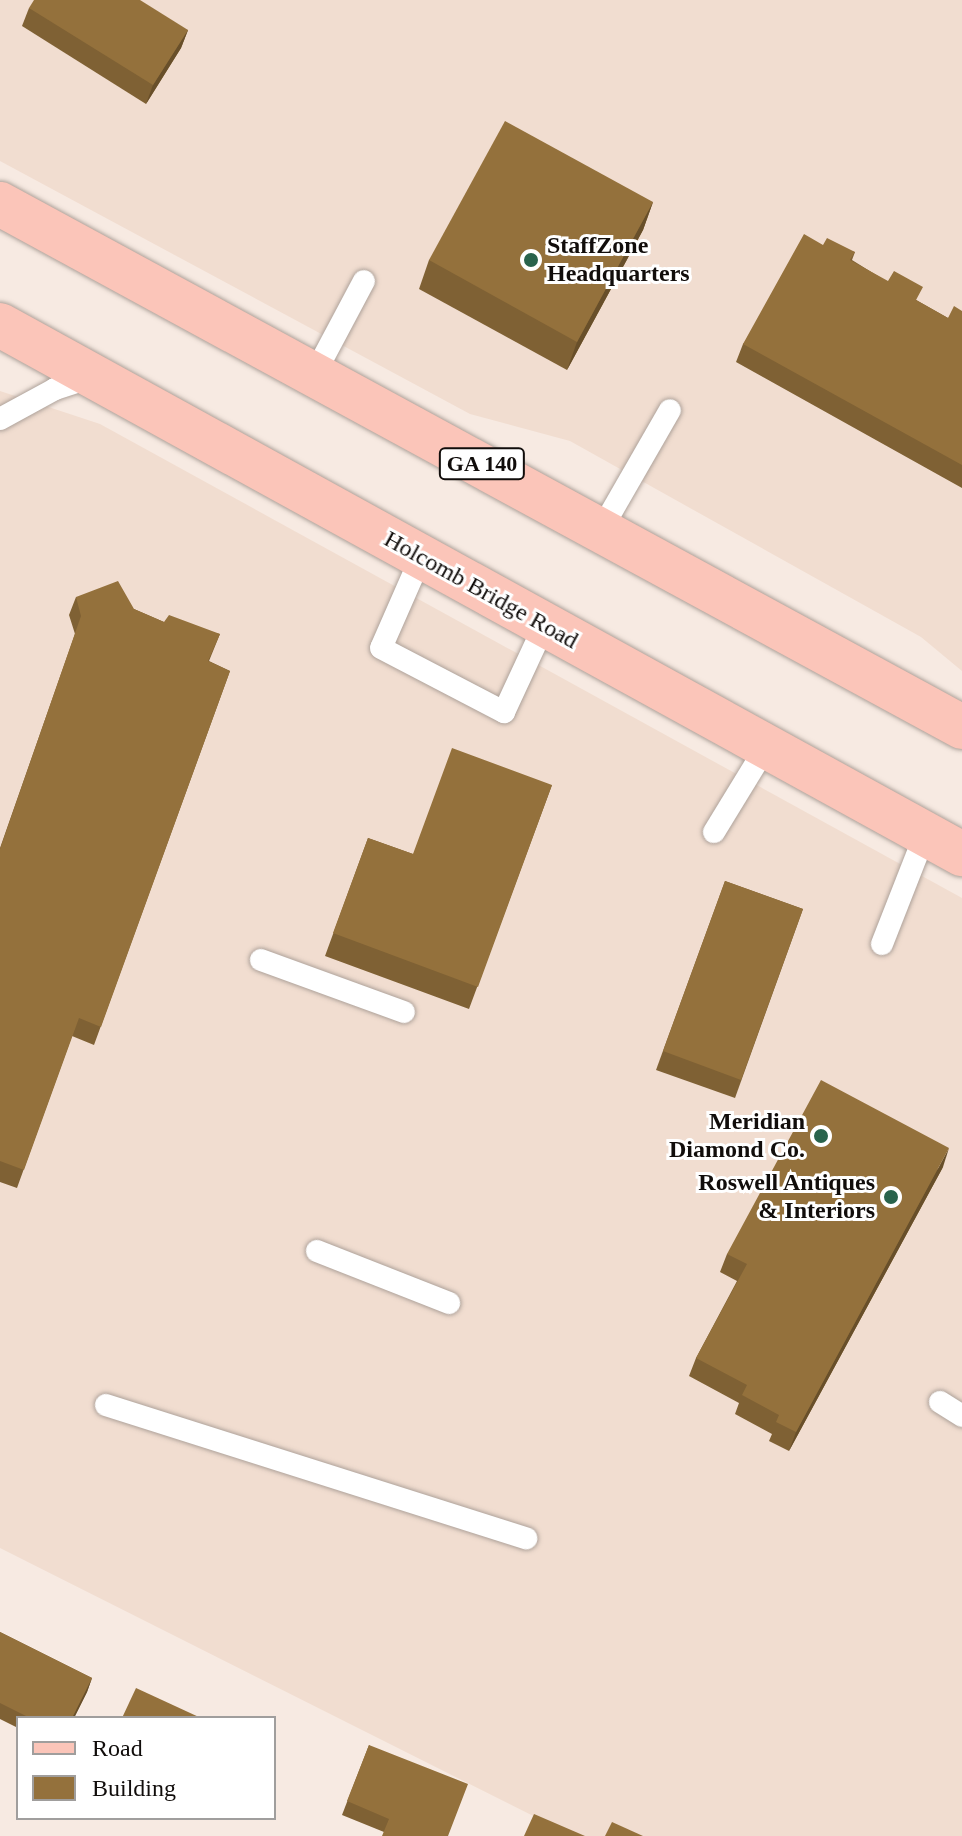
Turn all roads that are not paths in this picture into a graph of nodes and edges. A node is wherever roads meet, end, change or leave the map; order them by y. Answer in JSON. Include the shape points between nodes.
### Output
{"nodes":[{"id":1,"x":0,"y":204,"type":"edge"},
{"id":2,"x":364,"y":281,"type":"dead end"},
{"id":3,"x":0,"y":325,"type":"edge"},
{"id":4,"x":315,"y":373,"type":"junction"},
{"id":5,"x":97,"y":376,"type":"junction"},
{"id":6,"x":670,"y":410,"type":"dead end"},
{"id":7,"x":0,"y":419,"type":"edge"},
{"id":8,"x":601,"y":530,"type":"junction"},
{"id":9,"x":421,"y":557,"type":"junction"},
{"id":10,"x":544,"y":626,"type":"junction"},
{"id":11,"x":962,"y":727,"type":"edge"},
{"id":12,"x":766,"y":747,"type":"junction"},
{"id":13,"x":714,"y":832,"type":"dead end"},
{"id":14,"x":944,"y":844,"type":"edge"},
{"id":15,"x":882,"y":944,"type":"dead end"},
{"id":16,"x":261,"y":960,"type":"dead end"},
{"id":17,"x":404,"y":1012,"type":"dead end"},
{"id":18,"x":317,"y":1251,"type":"dead end"},
{"id":19,"x":449,"y":1303,"type":"dead end"},
{"id":20,"x":940,"y":1402,"type":"dead end"},
{"id":21,"x":106,"y":1405,"type":"dead end"},
{"id":22,"x":962,"y":1416,"type":"edge"},
{"id":23,"x":526,"y":1538,"type":"dead end"}],
"edges":[{"from":1,"to":4,"type":"main road","number":"GA 140"},
{"from":2,"to":4,"type":"lane"},
{"from":3,"to":5,"type":"main road","name":"Holcomb Bridge Road"},
{"from":4,"to":8,"type":"main road","number":"GA 140"},
{"from":5,"to":7,"type":"lane","via":[[55,389]]},
{"from":5,"to":9,"type":"main road","name":"Holcomb Bridge Road"},
{"from":6,"to":8,"type":"lane"},
{"from":8,"to":11,"type":"main road","number":"GA 140"},
{"from":9,"to":10,"type":"main road","name":"Holcomb Bridge Road"},
{"from":9,"to":10,"type":"lane","via":[[381,648],[504,712]]},
{"from":10,"to":12,"type":"main road","name":"Holcomb Bridge Road"},
{"from":12,"to":13,"type":"lane"},
{"from":12,"to":14,"type":"main road","name":"Holcomb Bridge Road"},
{"from":14,"to":15,"type":"lane"},
{"from":16,"to":17,"type":"lane"},
{"from":18,"to":19,"type":"lane"},
{"from":20,"to":22,"type":"lane"},
{"from":21,"to":23,"type":"lane"}]}
